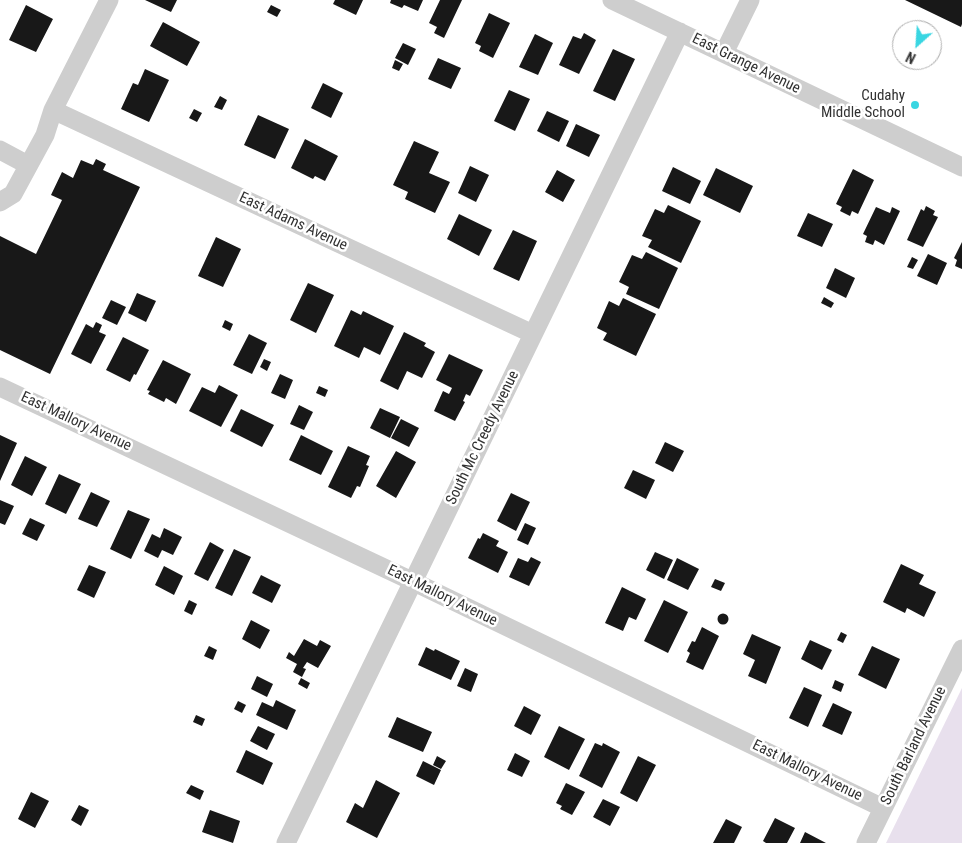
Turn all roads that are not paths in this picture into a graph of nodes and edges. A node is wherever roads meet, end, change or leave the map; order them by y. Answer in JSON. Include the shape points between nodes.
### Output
{"nodes":[{"id":1,"x":110,"y":0,"type":"edge"},
{"id":2,"x":612,"y":0,"type":"edge"},
{"id":3,"x":750,"y":0,"type":"edge"},
{"id":4,"x":680,"y":32,"type":"junction"},
{"id":5,"x":724,"y":53,"type":"junction"},
{"id":6,"x":53,"y":110,"type":"junction"},
{"id":7,"x":0,"y":150,"type":"edge"},
{"id":8,"x":28,"y":165,"type":"junction"},
{"id":9,"x":962,"y":167,"type":"edge"},
{"id":10,"x":0,"y":202,"type":"edge"},
{"id":11,"x":533,"y":334,"type":"junction"},
{"id":12,"x":0,"y":386,"type":"edge"},
{"id":13,"x":414,"y":582,"type":"junction"},
{"id":14,"x":962,"y":649,"type":"edge"},
{"id":15,"x":883,"y":808,"type":"junction"},
{"id":16,"x":286,"y":843,"type":"edge"},
{"id":17,"x":866,"y":843,"type":"edge"}],
"edges":[{"from":1,"to":6,"type":"street"},
{"from":2,"to":4,"type":"street","name":"East Grange Avenue"},
{"from":3,"to":5,"type":"street"},
{"from":4,"to":5,"type":"street","name":"East Grange Avenue"},
{"from":4,"to":11,"type":"street","name":"South Mc Creedy Avenue"},
{"from":5,"to":9,"type":"street","name":"East Grange Avenue"},
{"from":6,"to":8,"type":"street","via":[[45,135]]},
{"from":6,"to":11,"type":"street","name":"East Adams Avenue"},
{"from":7,"to":8,"type":"street"},
{"from":8,"to":10,"type":"street","via":[[13,194]]},
{"from":11,"to":13,"type":"street","name":"South Mc Creedy Avenue"},
{"from":12,"to":13,"type":"street","name":"East Mallory Avenue"},
{"from":13,"to":15,"type":"street","name":"East Mallory Avenue"},
{"from":13,"to":16,"type":"street","name":"South Mc Creedy Avenue"},
{"from":14,"to":15,"type":"street","name":"South Barland Avenue"},
{"from":15,"to":17,"type":"street","name":"South Barland Avenue"}]}
